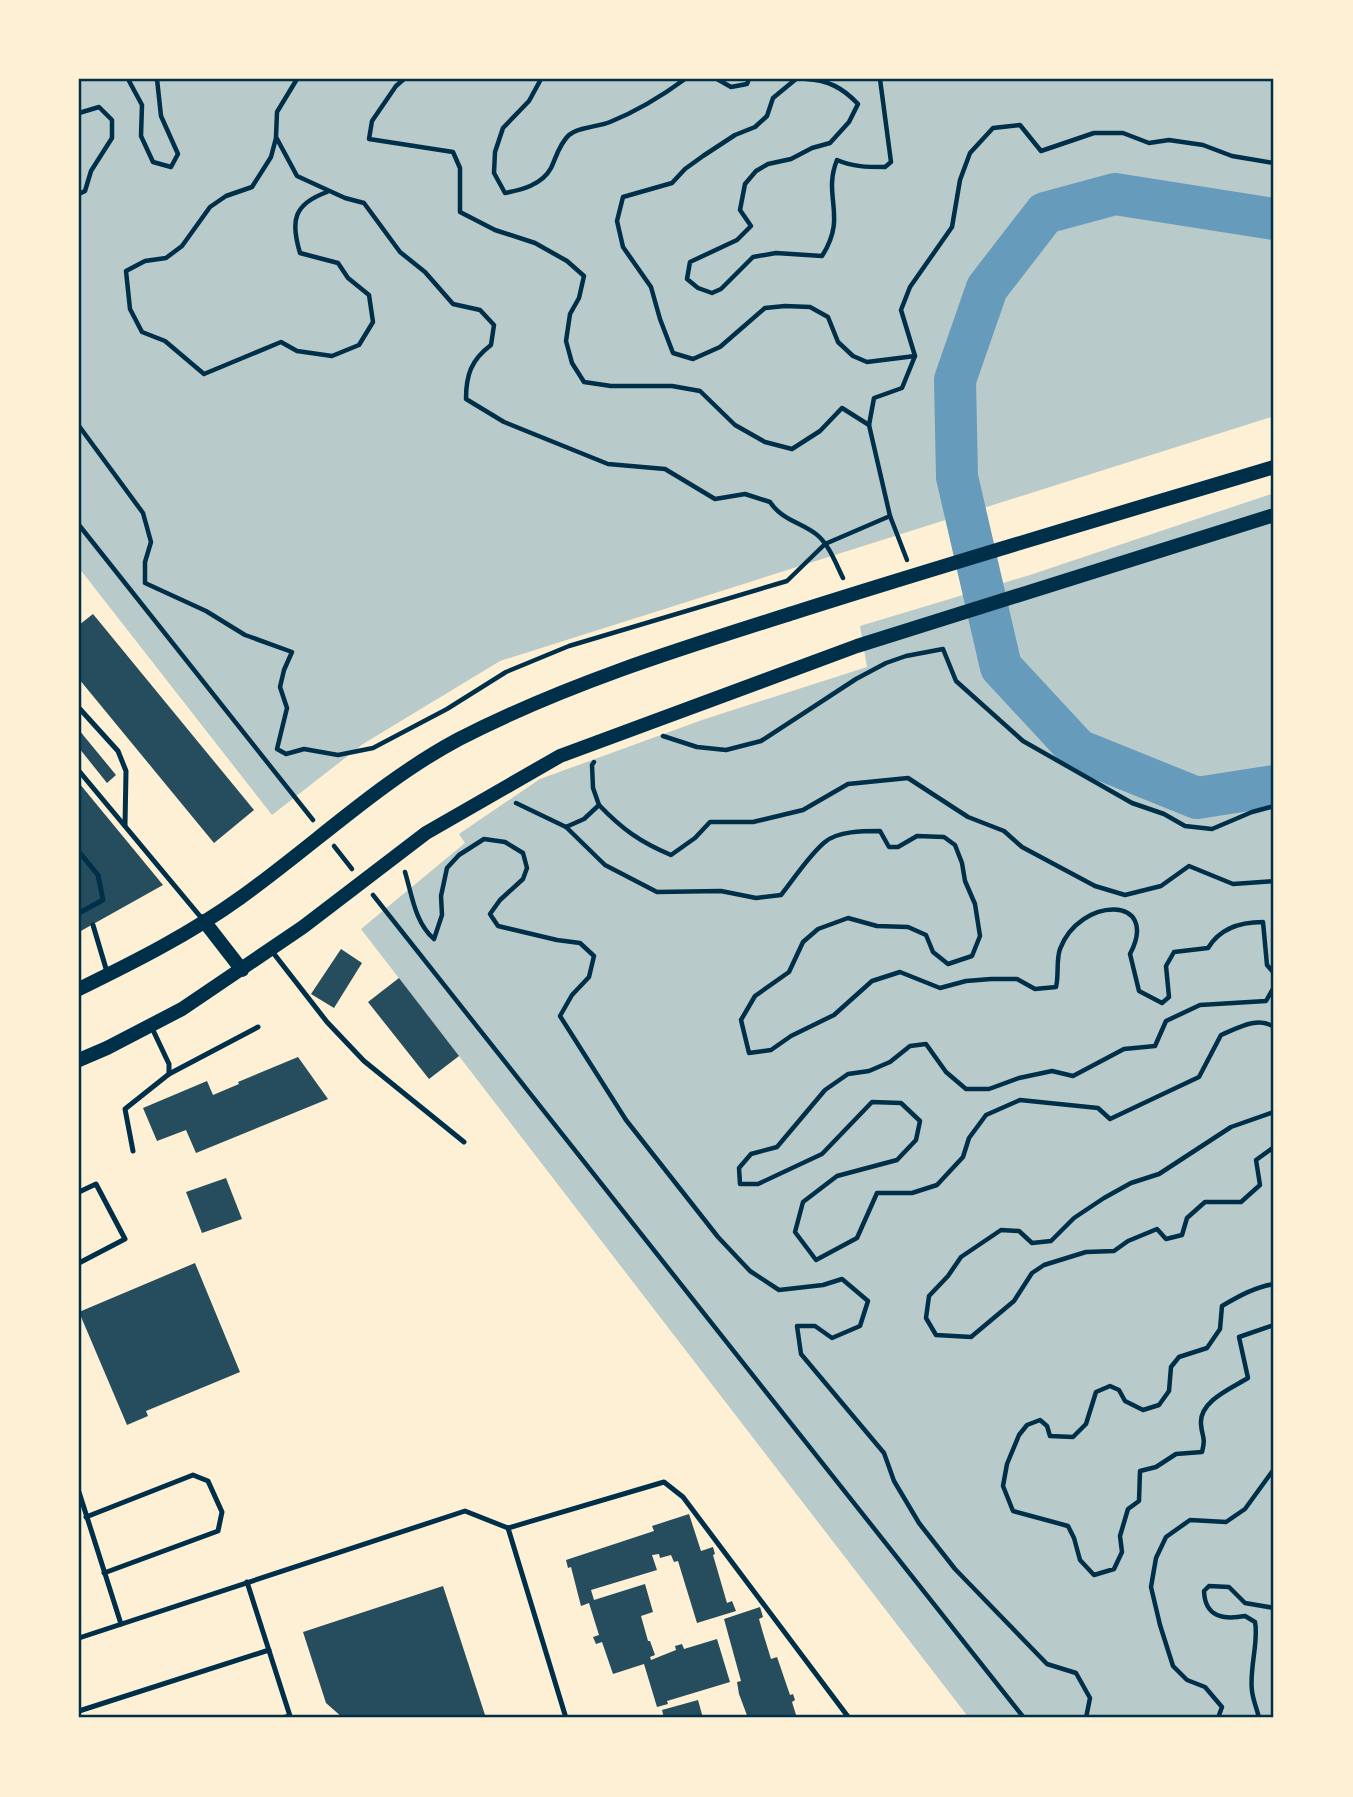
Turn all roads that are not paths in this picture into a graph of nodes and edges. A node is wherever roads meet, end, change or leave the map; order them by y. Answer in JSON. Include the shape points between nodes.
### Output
{"nodes":[{"id":1,"x":1274,"y":467,"type":"edge"},
{"id":2,"x":1274,"y":515,"type":"edge"},
{"id":3,"x":79,"y":708,"type":"edge"},
{"id":4,"x":79,"y":771,"type":"edge"},
{"id":5,"x":125,"y":826,"type":"junction"},
{"id":6,"x":79,"y":852,"type":"edge"},
{"id":7,"x":79,"y":913,"type":"edge"},
{"id":8,"x":204,"y":921,"type":"junction"},
{"id":9,"x":93,"y":925,"type":"dead end"},
{"id":10,"x":271,"y":950,"type":"junction"},
{"id":11,"x":242,"y":970,"type":"junction"},
{"id":12,"x":108,"y":974,"type":"junction"},
{"id":13,"x":79,"y":989,"type":"edge"},
{"id":14,"x":151,"y":1025,"type":"junction"},
{"id":15,"x":258,"y":1027,"type":"dead end"},
{"id":16,"x":79,"y":1060,"type":"edge"},
{"id":17,"x":169,"y":1074,"type":"junction"},
{"id":18,"x":464,"y":1142,"type":"dead end"},
{"id":19,"x":133,"y":1151,"type":"dead end"},
{"id":20,"x":79,"y":1192,"type":"edge"},
{"id":21,"x":79,"y":1263,"type":"edge"},
{"id":22,"x":79,"y":1492,"type":"edge"},
{"id":23,"x":86,"y":1517,"type":"junction"},
{"id":24,"x":508,"y":1528,"type":"junction"},
{"id":25,"x":104,"y":1573,"type":"junction"},
{"id":26,"x":247,"y":1583,"type":"junction"},
{"id":27,"x":121,"y":1624,"type":"junction"},
{"id":28,"x":79,"y":1638,"type":"edge"},
{"id":29,"x":269,"y":1650,"type":"junction"},
{"id":30,"x":79,"y":1711,"type":"edge"},
{"id":31,"x":282,"y":1718,"type":"edge"},
{"id":32,"x":566,"y":1718,"type":"edge"},
{"id":33,"x":849,"y":1718,"type":"edge"}],
"edges":[{"from":1,"to":8,"type":"main road","via":[[843,597],[608,674],[513,713],[404,773]]},
{"from":2,"to":10,"type":"main road","via":[[857,646],[561,756],[426,833]]},
{"from":3,"to":5,"type":"lane","via":[[118,751],[127,771]]},
{"from":4,"to":5,"type":"lane"},
{"from":5,"to":8,"type":"lane"},
{"from":6,"to":7,"type":"lane","via":[[98,875],[103,900]]},
{"from":8,"to":11,"type":"main road"},
{"from":8,"to":12,"type":"main road"},
{"from":9,"to":12,"type":"lane"},
{"from":10,"to":11,"type":"main road"},
{"from":10,"to":18,"type":"lane","via":[[364,1061]]},
{"from":11,"to":14,"type":"main road"},
{"from":12,"to":13,"type":"main road"},
{"from":14,"to":16,"type":"main road"},
{"from":14,"to":17,"type":"lane"},
{"from":15,"to":17,"type":"lane"},
{"from":17,"to":19,"type":"lane","via":[[125,1109]]},
{"from":20,"to":21,"type":"lane","via":[[96,1184],[125,1239]]},
{"from":22,"to":23,"type":"lane"},
{"from":23,"to":25,"type":"lane"},
{"from":23,"to":25,"type":"lane","via":[[193,1475],[208,1481],[222,1513],[218,1531]]},
{"from":24,"to":26,"type":"lane","via":[[465,1511]]},
{"from":24,"to":32,"type":"lane"},
{"from":24,"to":33,"type":"lane","via":[[664,1482],[683,1497]]},
{"from":25,"to":27,"type":"lane"},
{"from":26,"to":27,"type":"lane"},
{"from":26,"to":29,"type":"lane"},
{"from":27,"to":28,"type":"lane"},
{"from":29,"to":30,"type":"lane"},
{"from":29,"to":31,"type":"lane","via":[[290,1716]]}]}
